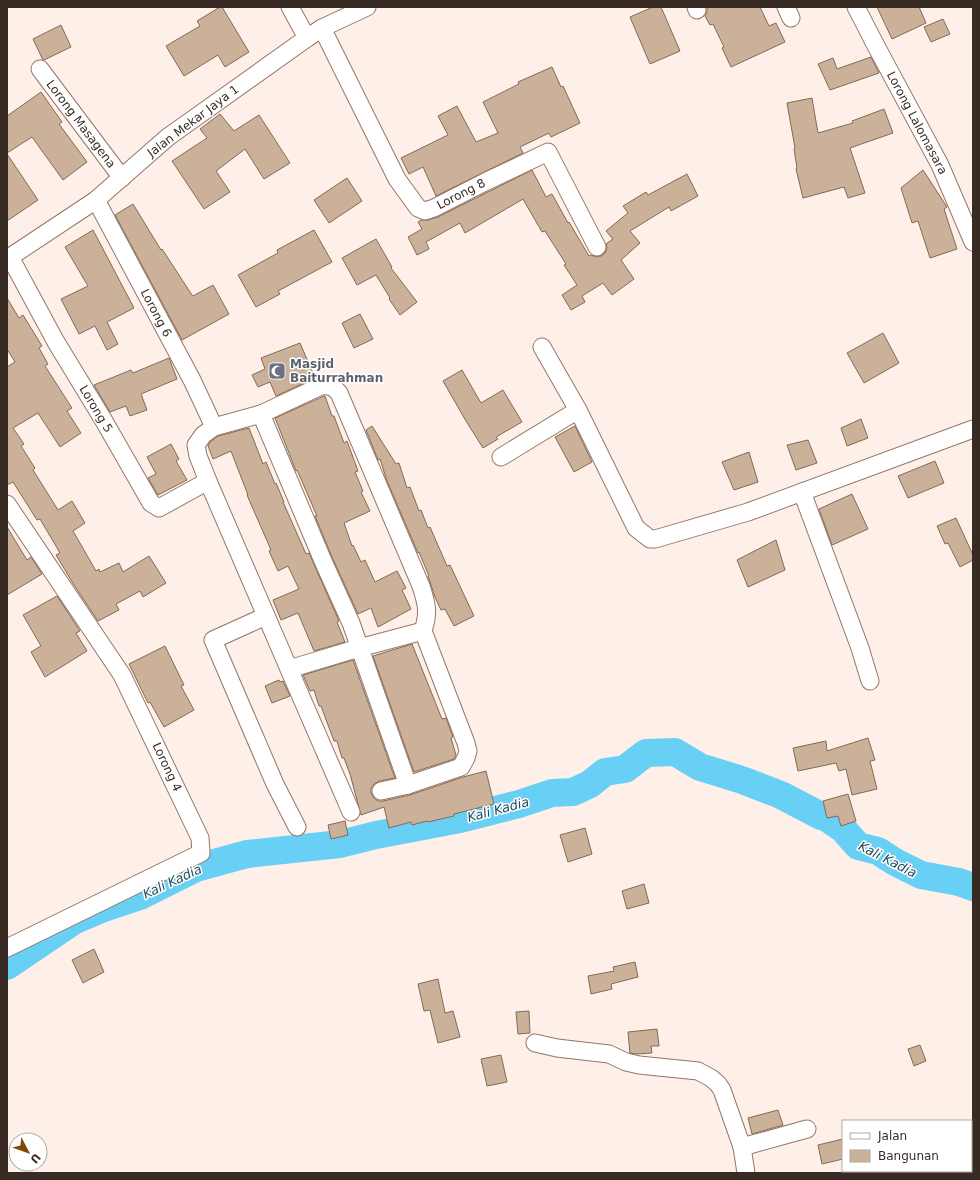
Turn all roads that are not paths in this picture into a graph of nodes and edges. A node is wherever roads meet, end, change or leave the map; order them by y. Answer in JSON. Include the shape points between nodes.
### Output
{"nodes":[{"id":1,"x":290,"y":7,"type":"edge"},
{"id":2,"x":367,"y":7,"type":"edge"},
{"id":3,"x":856,"y":7,"type":"edge"},
{"id":4,"x":322,"y":28,"type":"junction"},
{"id":5,"x":308,"y":38,"type":"junction"},
{"id":6,"x":40,"y":70,"type":"dead end"},
{"id":7,"x":122,"y":178,"type":"junction"},
{"id":8,"x":96,"y":200,"type":"junction"},
{"id":9,"x":973,"y":242,"type":"edge"},
{"id":10,"x":597,"y":248,"type":"dead end"},
{"id":11,"x":8,"y":258,"type":"edge"},
{"id":12,"x":542,"y":347,"type":"dead end"},
{"id":13,"x":578,"y":410,"type":"junction"},
{"id":14,"x":261,"y":414,"type":"junction"},
{"id":15,"x":214,"y":427,"type":"junction"},
{"id":16,"x":973,"y":429,"type":"edge"},
{"id":17,"x":501,"y":457,"type":"dead end"},
{"id":18,"x":208,"y":481,"type":"junction"},
{"id":19,"x":802,"y":492,"type":"junction"},
{"id":20,"x":7,"y":504,"type":"edge"},
{"id":21,"x":266,"y":616,"type":"junction"},
{"id":22,"x":423,"y":631,"type":"junction"},
{"id":23,"x":359,"y":648,"type":"junction"},
{"id":24,"x":289,"y":669,"type":"junction"},
{"id":25,"x":870,"y":681,"type":"dead end"},
{"id":26,"x":408,"y":785,"type":"junction"},
{"id":27,"x":381,"y":791,"type":"dead end"},
{"id":28,"x":351,"y":812,"type":"dead end"},
{"id":29,"x":297,"y":827,"type":"dead end"},
{"id":30,"x":7,"y":948,"type":"edge"},
{"id":31,"x":534,"y":1043,"type":"dead end"},
{"id":32,"x":807,"y":1129,"type":"dead end"},
{"id":33,"x":742,"y":1147,"type":"junction"},
{"id":34,"x":746,"y":1173,"type":"edge"}],
"edges":[{"from":1,"to":5,"type":"street"},
{"from":2,"to":4,"type":"street","name":"Jalan Mekar Jaya 1"},
{"from":3,"to":9,"type":"street","name":"Lorong Lalomasara","via":[[940,165]]},
{"from":4,"to":5,"type":"street","name":"Jalan Mekar Jaya 1"},
{"from":4,"to":10,"type":"street","name":"Lorong 8","via":[[397,179],[418,208],[425,211],[434,208],[548,152]]},
{"from":5,"to":7,"type":"street","name":"Jalan Mekar Jaya 1","via":[[168,137]]},
{"from":6,"to":7,"type":"street","name":"Lorong Masagena"},
{"from":7,"to":8,"type":"street","name":"Jalan Mekar Jaya 1"},
{"from":8,"to":11,"type":"street","name":"Jalan Mekar Jaya 1"},
{"from":8,"to":15,"type":"street","name":"Lorong 6","via":[[192,380]]},
{"from":11,"to":18,"type":"street","name":"Lorong 5","via":[[151,503],[159,508]]},
{"from":12,"to":13,"type":"street"},
{"from":13,"to":17,"type":"street"},
{"from":13,"to":19,"type":"street","via":[[636,528],[650,539],[734,516]]},
{"from":14,"to":15,"type":"street"},
{"from":14,"to":22,"type":"street","via":[[321,386],[329,385],[339,393],[421,586],[427,603],[427,619]]},
{"from":14,"to":23,"type":"street","via":[[351,623]]},
{"from":15,"to":18,"type":"street","via":[[203,435],[196,445]]},
{"from":16,"to":19,"type":"street"},
{"from":18,"to":21,"type":"street"},
{"from":19,"to":25,"type":"street"},
{"from":20,"to":30,"type":"street","name":"Lorong 4","via":[[122,675],[200,838],[201,852]]},
{"from":21,"to":24,"type":"street"},
{"from":21,"to":29,"type":"street","via":[[213,640],[274,784]]},
{"from":22,"to":23,"type":"street"},
{"from":22,"to":26,"type":"street","via":[[468,751],[461,767]]},
{"from":23,"to":24,"type":"street"},
{"from":23,"to":26,"type":"street"},
{"from":24,"to":28,"type":"street"},
{"from":26,"to":27,"type":"street"},
{"from":31,"to":33,"type":"street","via":[[610,1054],[639,1065],[698,1071],[705,1074],[722,1090]]},
{"from":32,"to":33,"type":"street"},
{"from":33,"to":34,"type":"street"}]}
